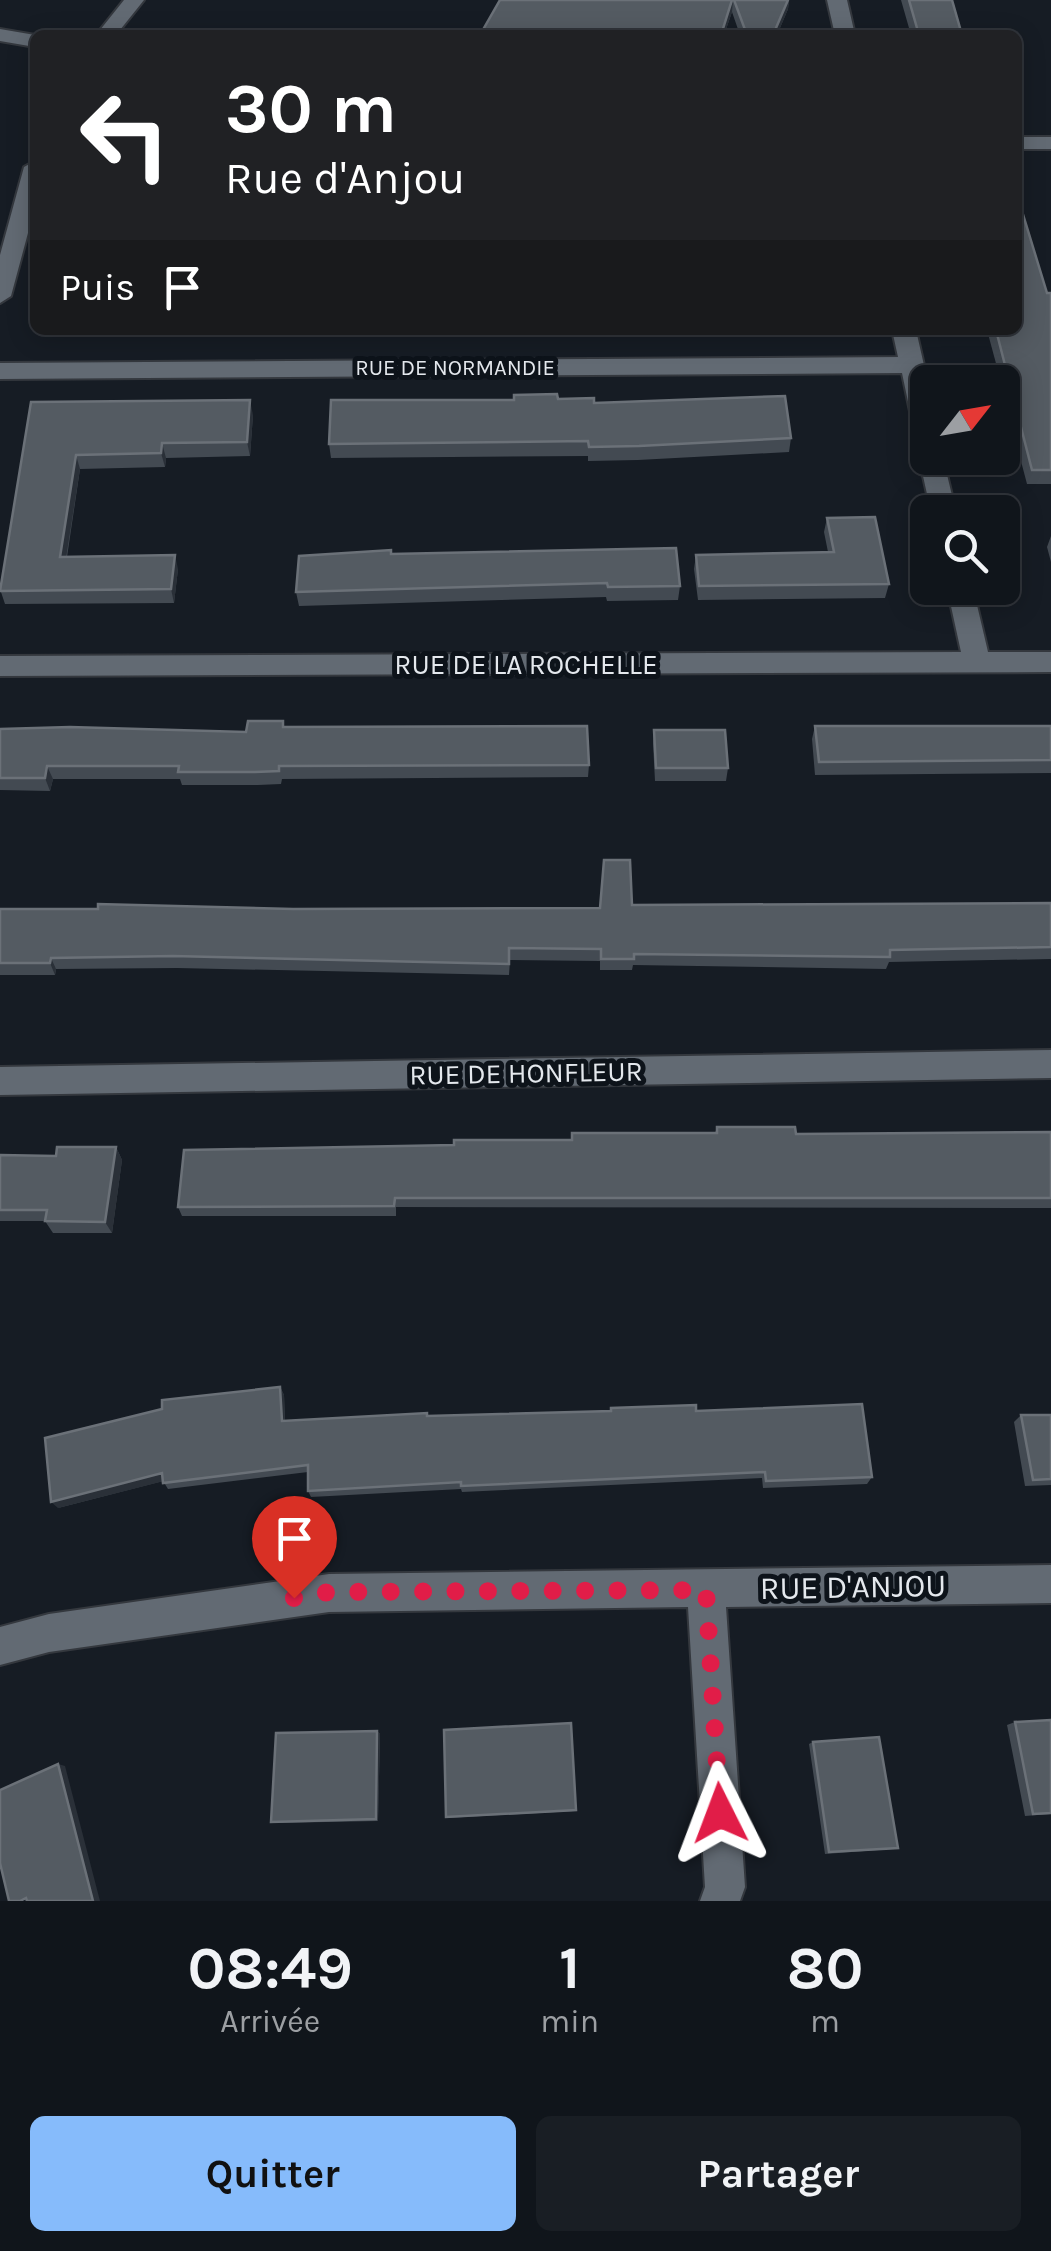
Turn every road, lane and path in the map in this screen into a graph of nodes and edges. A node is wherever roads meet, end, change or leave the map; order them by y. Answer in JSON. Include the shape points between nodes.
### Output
{"nodes":[{"id":1,"x":134,"y":0,"type":"edge"},
{"id":2,"x":837,"y":0,"type":"edge"},
{"id":3,"x":110,"y":30,"type":"edge"},
{"id":4,"x":844,"y":30,"type":"edge"},
{"id":5,"x":0,"y":35,"type":"edge"},
{"id":6,"x":30,"y":40,"type":"edge"},
{"id":7,"x":1022,"y":143,"type":"edge"},
{"id":8,"x":1051,"y":143,"type":"edge"},
{"id":9,"x":30,"y":185,"type":"edge"},
{"id":10,"x":0,"y":296,"type":"edge"},
{"id":11,"x":905,"y":335,"type":"edge"},
{"id":12,"x":910,"y":365,"type":"edge"},
{"id":13,"x":911,"y":365,"type":"edge"},
{"id":14,"x":0,"y":370,"type":"edge"},
{"id":15,"x":964,"y":605,"type":"edge"},
{"id":16,"x":1051,"y":662,"type":"edge"},
{"id":17,"x":977,"y":663,"type":"junction"},
{"id":18,"x":0,"y":666,"type":"edge"},
{"id":19,"x":1051,"y":1064,"type":"edge"},
{"id":20,"x":0,"y":1082,"type":"edge"},
{"id":21,"x":1051,"y":1584,"type":"edge"},
{"id":22,"x":706,"y":1590,"type":"junction"},
{"id":23,"x":0,"y":1646,"type":"edge"},
{"id":24,"x":728,"y":1896,"type":"edge"}],
"edges":[{"from":1,"to":3,"type":"street"},
{"from":2,"to":4,"type":"street"},
{"from":5,"to":6,"type":"street"},
{"from":7,"to":8,"type":"street"},
{"from":9,"to":10,"type":"street"},
{"from":11,"to":13,"type":"street"},
{"from":12,"to":14,"type":"street","name":"RUE DE NORMANDIE"},
{"from":15,"to":17,"type":"street"},
{"from":16,"to":17,"type":"street","name":"RUE DE LA ROCHELLE"},
{"from":17,"to":18,"type":"street","name":"RUE DE LA ROCHELLE"},
{"from":19,"to":20,"type":"street","name":"RUE DE HONFLEUR"},
{"from":21,"to":22,"type":"street","name":"RUE D'ANJOU"},
{"from":22,"to":23,"type":"street","name":"RUE D'ANJOU","via":[[329,1592],[48,1633]]},
{"from":22,"to":24,"type":"street"}]}
